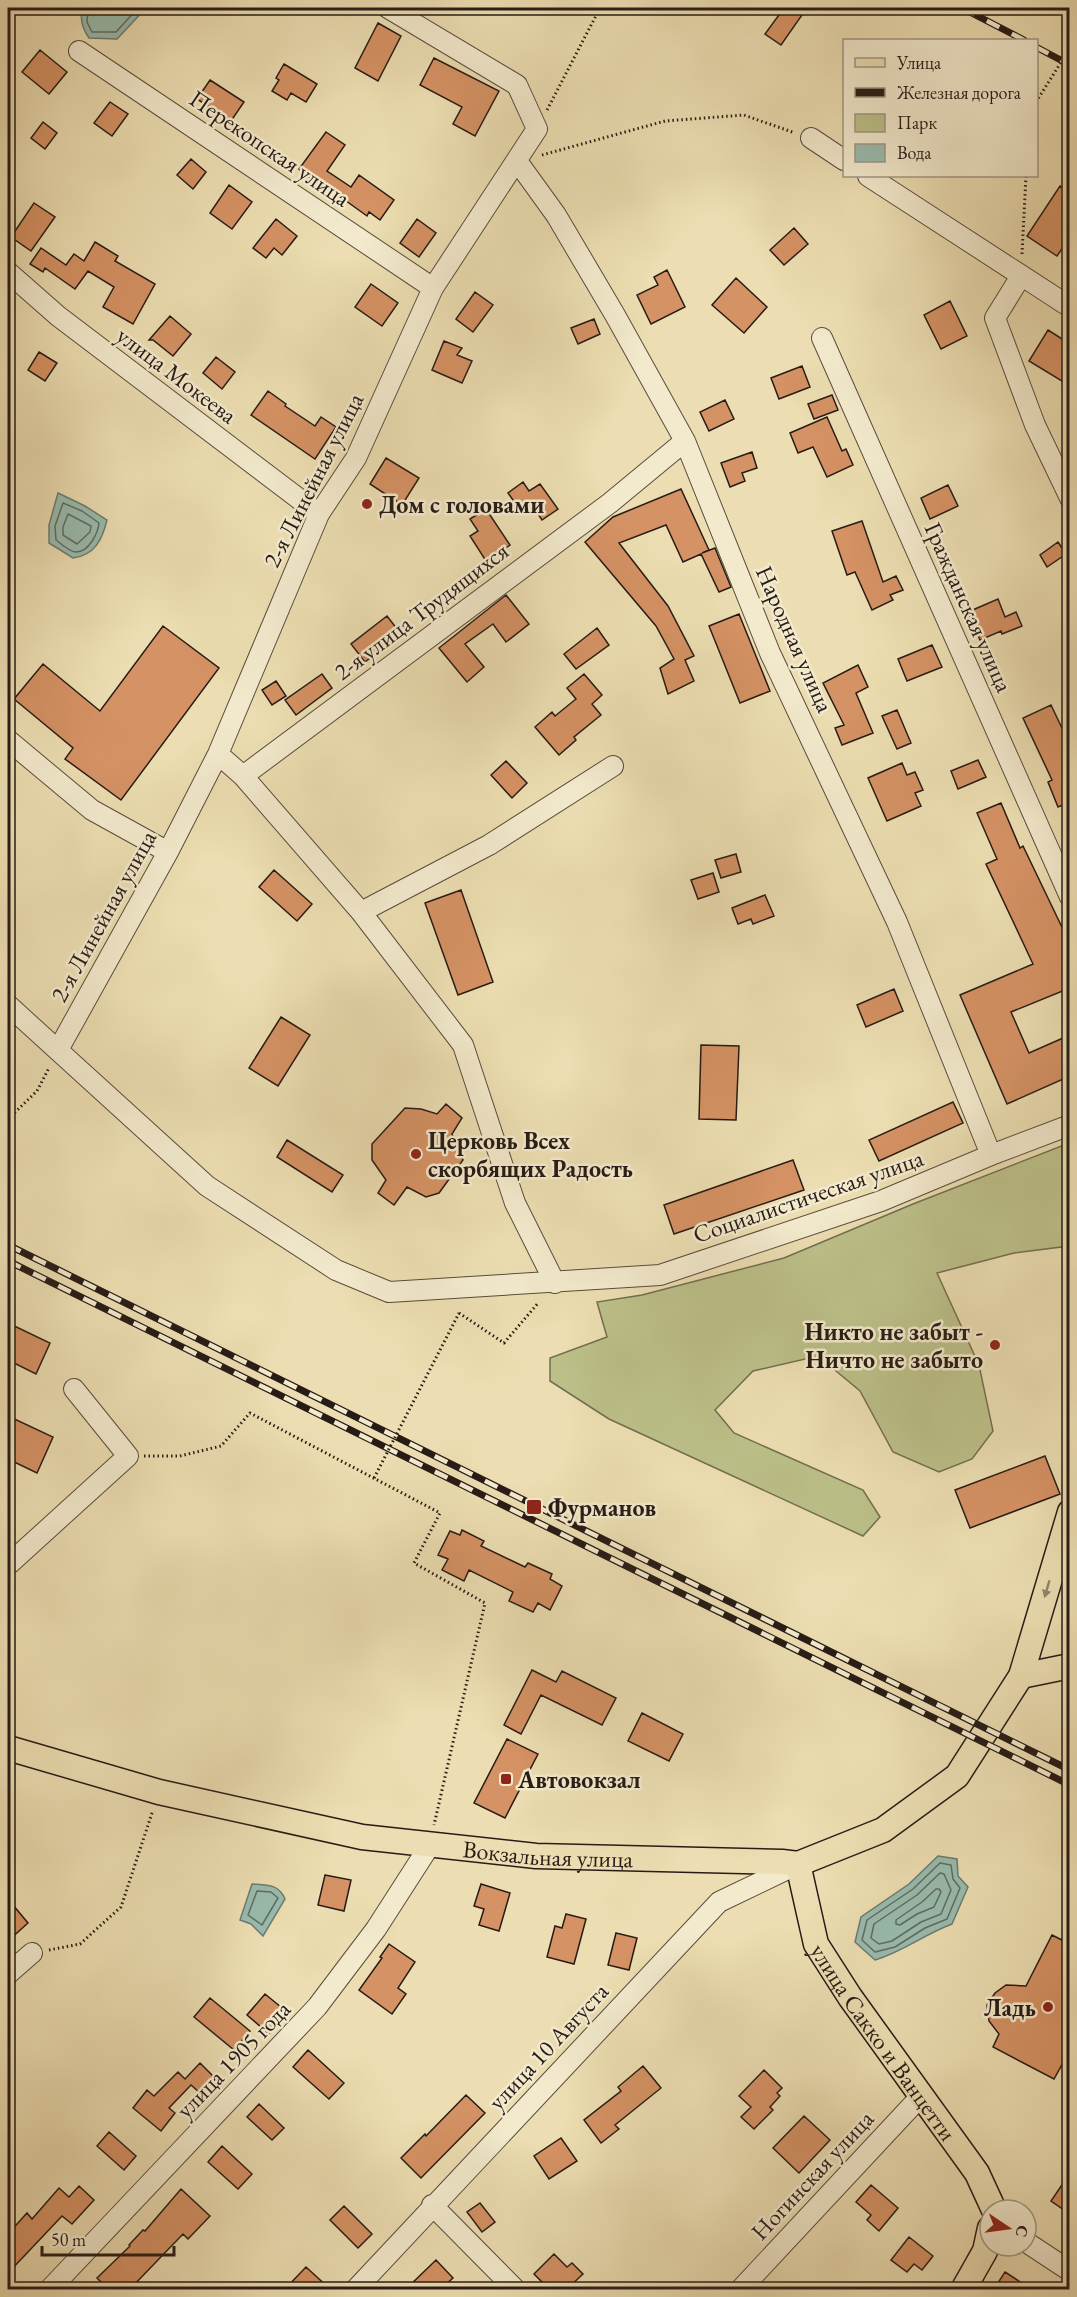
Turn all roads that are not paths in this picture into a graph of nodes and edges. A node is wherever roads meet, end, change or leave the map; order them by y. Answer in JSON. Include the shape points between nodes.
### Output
{"nodes":[{"id":1,"x":388,"y":8,"type":"edge"},
{"id":2,"x":79,"y":51,"type":"dead end"},
{"id":3,"x":811,"y":138,"type":"road end"},
{"id":4,"x":843,"y":159,"type":"edge"},
{"id":5,"x":517,"y":161,"type":"junction"},
{"id":6,"x":870,"y":177,"type":"edge"},
{"id":7,"x":8,"y":272,"type":"edge"},
{"id":8,"x":1022,"y":276,"type":"junction"},
{"id":9,"x":432,"y":288,"type":"junction"},
{"id":10,"x":1070,"y":307,"type":"edge"},
{"id":11,"x":822,"y":338,"type":"dead end"},
{"id":12,"x":685,"y":441,"type":"junction"},
{"id":13,"x":1070,"y":498,"type":"edge"},
{"id":14,"x":319,"y":514,"type":"junction"},
{"id":15,"x":8,"y":740,"type":"edge"},
{"id":16,"x":218,"y":754,"type":"junction"},
{"id":17,"x":613,"y":766,"type":"dead end"},
{"id":18,"x":243,"y":776,"type":"junction"},
{"id":19,"x":168,"y":852,"type":"junction"},
{"id":20,"x":1070,"y":897,"type":"edge"},
{"id":21,"x":361,"y":912,"type":"junction"},
{"id":22,"x":8,"y":1005,"type":"edge"},
{"id":23,"x":58,"y":1050,"type":"junction"},
{"id":24,"x":1070,"y":1125,"type":"edge"},
{"id":25,"x":991,"y":1155,"type":"junction"},
{"id":26,"x":555,"y":1283,"type":"junction"},
{"id":27,"x":74,"y":1389,"type":"dead end"},
{"id":28,"x":1070,"y":1512,"type":"edge"},
{"id":29,"x":8,"y":1565,"type":"edge"},
{"id":30,"x":1070,"y":1666,"type":"edge"},
{"id":31,"x":1021,"y":1676,"type":"junction"},
{"id":32,"x":8,"y":1748,"type":"edge"},
{"id":33,"x":430,"y":1845,"type":"junction"},
{"id":34,"x":798,"y":1864,"type":"junction"},
{"id":35,"x":32,"y":1953,"type":"road end"},
{"id":36,"x":8,"y":1974,"type":"edge"},
{"id":37,"x":921,"y":2096,"type":"junction"},
{"id":38,"x":988,"y":2198,"type":"edge"},
{"id":39,"x":432,"y":2205,"type":"junction"},
{"id":40,"x":1038,"y":2250,"type":"edge"},
{"id":41,"x":981,"y":2258,"type":"edge"},
{"id":42,"x":1070,"y":2271,"type":"edge"},
{"id":43,"x":49,"y":2289,"type":"edge"},
{"id":44,"x":355,"y":2289,"type":"edge"},
{"id":45,"x":516,"y":2289,"type":"edge"},
{"id":46,"x":740,"y":2289,"type":"edge"},
{"id":47,"x":963,"y":2289,"type":"edge"}],
"edges":[{"from":1,"to":5,"type":"street","name":"2-я Линейная улица","via":[[517,84],[537,129]]},
{"from":2,"to":9,"type":"street","name":"Перекопская улица"},
{"from":3,"to":4,"type":"street"},
{"from":5,"to":9,"type":"street","name":"2-я Линейная улица"},
{"from":5,"to":12,"type":"street","name":"Народная улица","via":[[556,215],[610,305]]},
{"from":6,"to":8,"type":"street"},
{"from":7,"to":14,"type":"street","name":"улица Мокеева","via":[[58,316]]},
{"from":8,"to":10,"type":"street"},
{"from":8,"to":13,"type":"street","via":[[995,318],[1035,425]]},
{"from":9,"to":14,"type":"street","name":"2-я Линейная улица","via":[[356,458]]},
{"from":11,"to":20,"type":"street","name":"Гражданская улица"},
{"from":12,"to":18,"type":"street","name":"2-я улица Трудящихся","via":[[610,503]]},
{"from":12,"to":25,"type":"street","name":"Народная улица","via":[[770,653],[897,921]]},
{"from":14,"to":16,"type":"street","name":"2-я Линейная улица"},
{"from":15,"to":19,"type":"street","via":[[92,810]]},
{"from":16,"to":18,"type":"street"},
{"from":16,"to":19,"type":"street","name":"2-я Линейная улица"},
{"from":17,"to":21,"type":"street","via":[[489,845]]},
{"from":18,"to":21,"type":"street"},
{"from":19,"to":23,"type":"street","name":"2-я Линейная улица"},
{"from":21,"to":26,"type":"street","via":[[462,1045],[515,1203]]},
{"from":22,"to":23,"type":"street","name":"Социалистическая улица"},
{"from":23,"to":26,"type":"street","name":"Социалистическая улица","via":[[207,1186],[336,1269],[390,1292]]},
{"from":24,"to":25,"type":"street","name":"Социалистическая улица"},
{"from":25,"to":26,"type":"street","name":"Социалистическая улица","via":[[881,1202],[660,1275]]},
{"from":27,"to":29,"type":"street","via":[[128,1456]]},
{"from":28,"to":31,"type":"main road","name":"Вокзальная улица","one_way":true},
{"from":30,"to":31,"type":"main road"},
{"from":31,"to":34,"type":"main road","name":"Вокзальная улица","via":[[957,1776],[882,1830]]},
{"from":32,"to":33,"type":"main road","name":"Вокзальная улица","via":[[159,1792],[363,1837]]},
{"from":33,"to":34,"type":"main road","name":"Вокзальная улица","via":[[536,1856]]},
{"from":33,"to":43,"type":"street","name":"улица 1905 года","via":[[376,1929],[317,2007]]},
{"from":34,"to":37,"type":"main road","name":"улица Сакко и Ванцетти","via":[[816,1944]]},
{"from":34,"to":39,"type":"street","name":"улица 10 Августа","via":[[718,1902]]},
{"from":35,"to":36,"type":"street"},
{"from":37,"to":38,"type":"main road","name":"улица Сакко и Ванцетти","via":[[977,2173]]},
{"from":37,"to":46,"type":"street","name":"Ногинская улица"},
{"from":39,"to":44,"type":"street","name":"улица 10 Августа"},
{"from":39,"to":45,"type":"street"},
{"from":40,"to":42,"type":"street"},
{"from":41,"to":47,"type":"main road"}]}
